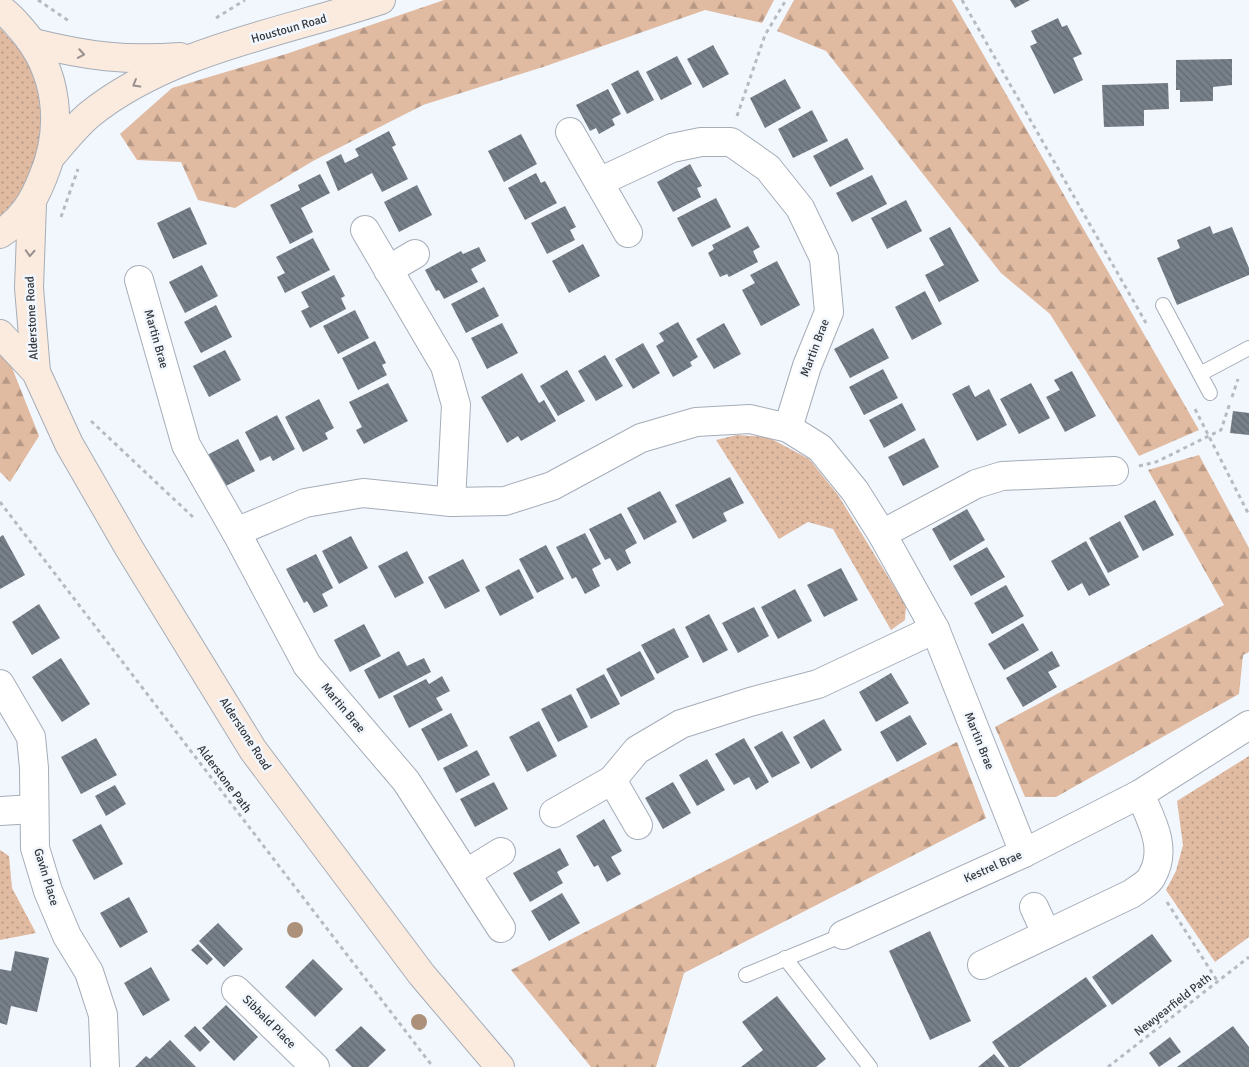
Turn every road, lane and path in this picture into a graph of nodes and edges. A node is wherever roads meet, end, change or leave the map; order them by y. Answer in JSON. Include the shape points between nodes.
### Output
{"nodes":[{"id":1,"x":381,"y":0,"type":"edge"},
{"id":2,"x":786,"y":0,"type":"edge"},
{"id":3,"x":962,"y":0,"type":"edge"},
{"id":4,"x":0,"y":9,"type":"edge"},
{"id":5,"x":34,"y":43,"type":"junction"},
{"id":6,"x":196,"y":56,"type":"junction"},
{"id":7,"x":570,"y":132,"type":"dead end"},
{"id":8,"x":731,"y":142,"type":"junction"},
{"id":9,"x":53,"y":154,"type":"junction"},
{"id":10,"x":79,"y":168,"type":"dead end"},
{"id":11,"x":599,"y":182,"type":"junction"},
{"id":12,"x":32,"y":204,"type":"junction"},
{"id":13,"x":60,"y":220,"type":"dead end"},
{"id":14,"x":365,"y":230,"type":"dead end"},
{"id":15,"x":628,"y":233,"type":"dead end"},
{"id":16,"x":0,"y":234,"type":"edge"},
{"id":17,"x":415,"y":254,"type":"dead end"},
{"id":18,"x":388,"y":270,"type":"junction"},
{"id":19,"x":139,"y":280,"type":"dead end"},
{"id":20,"x":1163,"y":305,"type":"dead end"},
{"id":21,"x":1147,"y":326,"type":"dead end"},
{"id":22,"x":0,"y":334,"type":"edge"},
{"id":23,"x":1249,"y":348,"type":"edge"},
{"id":24,"x":36,"y":372,"type":"junction"},
{"id":25,"x":1200,"y":374,"type":"junction"},
{"id":26,"x":1239,"y":374,"type":"dead end"},
{"id":27,"x":1210,"y":393,"type":"dead end"},
{"id":28,"x":1191,"y":403,"type":"dead end"},
{"id":29,"x":88,"y":419,"type":"dead end"},
{"id":30,"x":788,"y":428,"type":"junction"},
{"id":31,"x":1211,"y":437,"type":"junction"},
{"id":32,"x":1114,"y":471,"type":"joint"},
{"id":33,"x":0,"y":502,"type":"edge"},
{"id":34,"x":451,"y":502,"type":"junction"},
{"id":35,"x":1249,"y":515,"type":"edge"},
{"id":36,"x":197,"y":521,"type":"dead end"},
{"id":37,"x":236,"y":532,"type":"junction"},
{"id":38,"x":882,"y":534,"type":"junction"},
{"id":39,"x":935,"y":629,"type":"junction"},
{"id":40,"x":0,"y":684,"type":"edge"},
{"id":41,"x":1249,"y":725,"type":"edge"},
{"id":42,"x":612,"y":780,"type":"junction"},
{"id":43,"x":1140,"y":794,"type":"junction"},
{"id":44,"x":34,"y":809,"type":"junction"},
{"id":45,"x":0,"y":811,"type":"edge"},
{"id":46,"x":554,"y":813,"type":"dead end"},
{"id":47,"x":638,"y":824,"type":"dead end"},
{"id":48,"x":501,"y":852,"type":"dead end"},
{"id":49,"x":1024,"y":853,"type":"junction"},
{"id":50,"x":467,"y":873,"type":"junction"},
{"id":51,"x":1152,"y":878,"type":"junction"},
{"id":52,"x":1034,"y":907,"type":"dead end"},
{"id":53,"x":501,"y":928,"type":"dead end"},
{"id":54,"x":1046,"y":933,"type":"junction"},
{"id":55,"x":843,"y":935,"type":"joint"},
{"id":56,"x":1249,"y":957,"type":"edge"},
{"id":57,"x":786,"y":958,"type":"junction"},
{"id":58,"x":982,"y":965,"type":"dead end"},
{"id":59,"x":746,"y":975,"type":"dead end"},
{"id":60,"x":1218,"y":982,"type":"junction"},
{"id":61,"x":236,"y":990,"type":"dead end"},
{"id":62,"x":302,"y":1063,"type":"edge"},
{"id":63,"x":105,"y":1067,"type":"edge"},
{"id":64,"x":433,"y":1067,"type":"edge"},
{"id":65,"x":500,"y":1067,"type":"edge"},
{"id":66,"x":870,"y":1067,"type":"edge"},
{"id":67,"x":1108,"y":1067,"type":"edge"}],
"edges":[{"from":1,"to":6,"type":"street","name":"Houstoun Road"},
{"from":2,"to":8,"type":"path","via":[[765,35],[735,121]]},
{"from":3,"to":21,"type":"path"},
{"from":4,"to":5,"type":"street"},
{"from":5,"to":6,"type":"street","name":"Houstoun Road","one_way":true,"via":[[82,55],[141,60]]},
{"from":5,"to":9,"type":"street","via":[[51,80],[57,113]]},
{"from":6,"to":9,"type":"street","name":"Houstoun Road","one_way":true,"via":[[137,83],[88,116]]},
{"from":7,"to":11,"type":"street"},
{"from":8,"to":11,"type":"street","via":[[701,142],[672,148]]},
{"from":8,"to":30,"type":"street","name":"Martin Brae","via":[[773,174],[800,208],[824,258],[829,312],[807,366]]},
{"from":9,"to":12,"type":"street"},
{"from":10,"to":13,"type":"path"},
{"from":11,"to":15,"type":"street"},
{"from":12,"to":16,"type":"street"},
{"from":12,"to":24,"type":"street","name":"Alderstone Road","one_way":true,"via":[[28,288]]},
{"from":14,"to":18,"type":"street"},
{"from":17,"to":18,"type":"street"},
{"from":18,"to":34,"type":"street","via":[[445,366],[456,405]]},
{"from":19,"to":37,"type":"street","name":"Martin Brae","via":[[186,445]]},
{"from":20,"to":25,"type":"lane"},
{"from":22,"to":24,"type":"street","name":"Alderstone Road"},
{"from":23,"to":25,"type":"lane"},
{"from":24,"to":65,"type":"street","name":"Alderstone Road","via":[[79,460],[253,750],[422,975]]},
{"from":25,"to":27,"type":"lane"},
{"from":26,"to":31,"type":"path","via":[[1221,430]]},
{"from":28,"to":31,"type":"path"},
{"from":29,"to":36,"type":"path"},
{"from":30,"to":34,"type":"street","name":"Martin Brae","via":[[750,419],[696,422],[641,438],[552,486],[505,501]]},
{"from":30,"to":38,"type":"street","name":"Martin Brae","via":[[820,448],[855,491]]},
{"from":31,"to":32,"type":"path","via":[[1156,462]]},
{"from":31,"to":35,"type":"path"},
{"from":32,"to":38,"type":"street","via":[[1002,476],[976,484]]},
{"from":33,"to":64,"type":"path","name":"Alderstone Path"},
{"from":34,"to":37,"type":"street","name":"Martin Brae","via":[[363,493],[305,503]]},
{"from":37,"to":50,"type":"street","name":"Martin Brae","via":[[307,664],[406,781]]},
{"from":38,"to":39,"type":"street","name":"Martin Brae"},
{"from":39,"to":42,"type":"street","via":[[818,684],[681,724],[637,750]]},
{"from":39,"to":49,"type":"street","name":"Martin Brae"},
{"from":40,"to":44,"type":"street","name":"Gavin Place","via":[[32,737]]},
{"from":41,"to":43,"type":"street","name":"Kestrel Brae"},
{"from":42,"to":46,"type":"street"},
{"from":42,"to":47,"type":"street"},
{"from":43,"to":49,"type":"street","name":"Kestrel Brae"},
{"from":43,"to":51,"type":"street","via":[[1156,832],[1160,855]]},
{"from":44,"to":45,"type":"street"},
{"from":44,"to":63,"type":"street","name":"Gavin Place","via":[[35,848],[48,891],[66,936],[89,972],[103,1015]]},
{"from":48,"to":50,"type":"street"},
{"from":49,"to":55,"type":"street","name":"Kestrel Brae"},
{"from":50,"to":53,"type":"street","name":"Martin Brae"},
{"from":51,"to":54,"type":"street","via":[[1132,894]]},
{"from":51,"to":60,"type":"path"},
{"from":52,"to":54,"type":"street"},
{"from":54,"to":58,"type":"street"},
{"from":55,"to":57,"type":"lane"},
{"from":56,"to":60,"type":"path","name":"Newyearfield Path"},
{"from":57,"to":59,"type":"lane"},
{"from":57,"to":66,"type":"lane"},
{"from":60,"to":67,"type":"path","name":"Newyearfield Path"},
{"from":61,"to":62,"type":"street","name":"Sibbald Place"}]}
